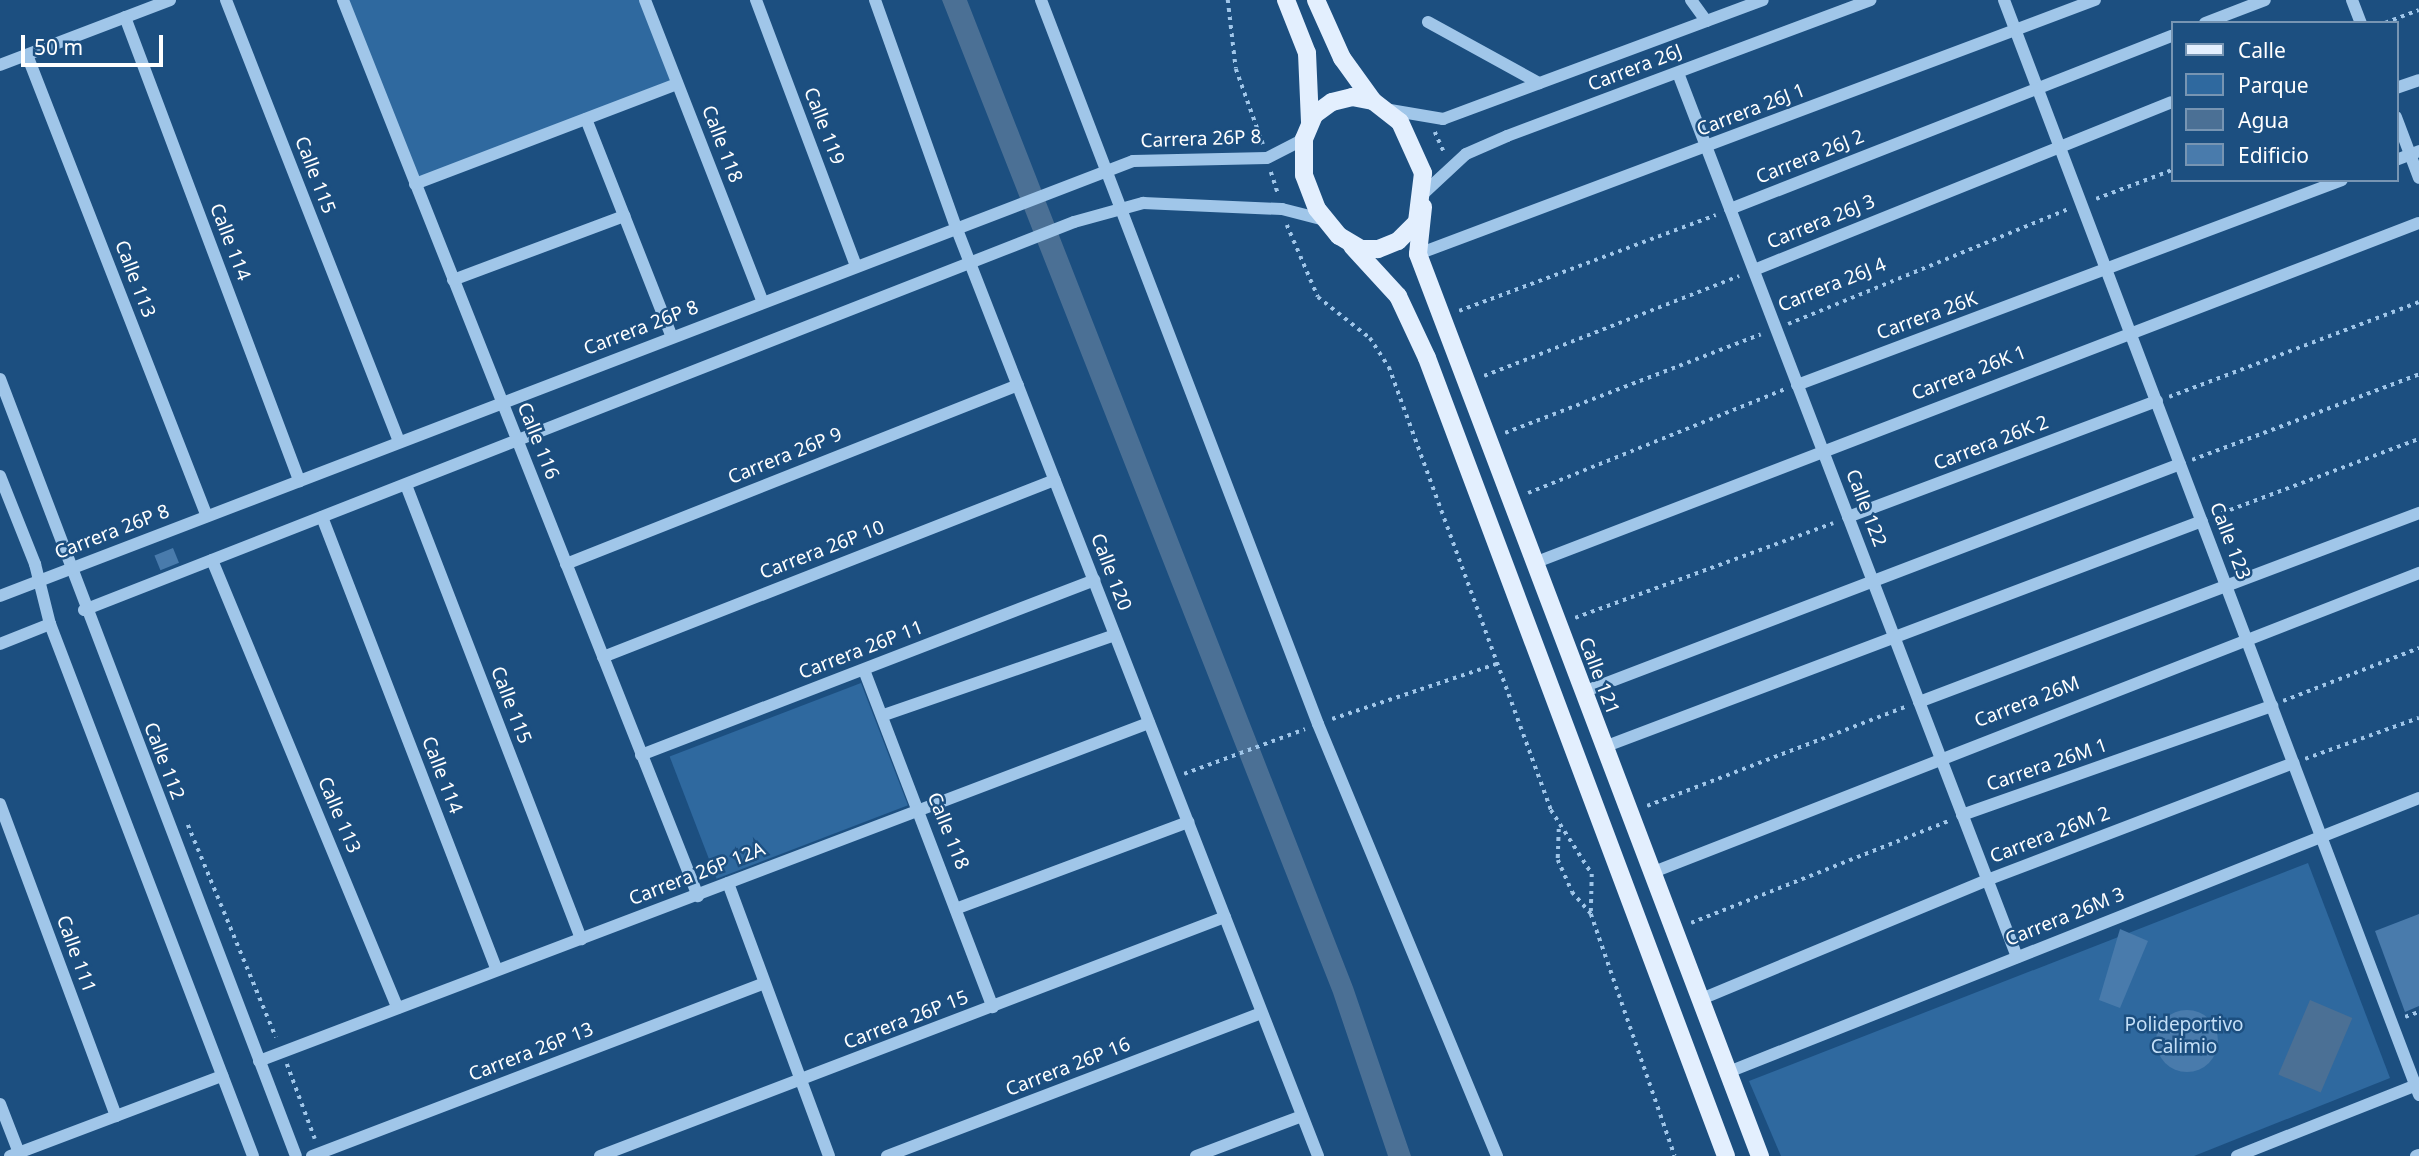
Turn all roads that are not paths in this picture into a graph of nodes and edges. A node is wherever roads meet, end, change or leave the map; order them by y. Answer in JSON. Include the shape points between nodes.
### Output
{"nodes":[{"id":1,"x":170,"y":0,"type":"edge"},
{"id":2,"x":226,"y":0,"type":"edge"},
{"id":3,"x":342,"y":0,"type":"edge"},
{"id":4,"x":645,"y":0,"type":"edge"},
{"id":5,"x":756,"y":0,"type":"edge"},
{"id":6,"x":874,"y":0,"type":"edge"},
{"id":7,"x":1041,"y":0,"type":"edge"},
{"id":8,"x":1286,"y":0,"type":"edge"},
{"id":9,"x":1316,"y":0,"type":"edge"},
{"id":10,"x":1691,"y":0,"type":"edge"},
{"id":11,"x":1763,"y":0,"type":"edge"},
{"id":12,"x":1870,"y":0,"type":"edge"},
{"id":13,"x":2004,"y":0,"type":"edge"},
{"id":14,"x":2095,"y":0,"type":"edge"},
{"id":15,"x":2264,"y":0,"type":"edge"},
{"id":16,"x":2352,"y":0,"type":"edge"},
{"id":17,"x":125,"y":17,"type":"junction"},
{"id":18,"x":1706,"y":21,"type":"junction"},
{"id":19,"x":2211,"y":21,"type":"edge"},
{"id":20,"x":2360,"y":21,"type":"edge"},
{"id":21,"x":1428,"y":22,"type":"dead end"},
{"id":22,"x":2016,"y":31,"type":"junction"},
{"id":23,"x":2170,"y":37,"type":"edge"},
{"id":24,"x":27,"y":55,"type":"junction"},
{"id":25,"x":0,"y":65,"type":"edge"},
{"id":26,"x":1678,"y":72,"type":"junction"},
{"id":27,"x":2419,"y":80,"type":"edge"},
{"id":28,"x":1539,"y":83,"type":"junction"},
{"id":29,"x":677,"y":84,"type":"junction"},
{"id":30,"x":2398,"y":87,"type":"edge"},
{"id":31,"x":2038,"y":88,"type":"junction"},
{"id":32,"x":2170,"y":103,"type":"edge"},
{"id":33,"x":1380,"y":105,"type":"junction"},
{"id":34,"x":586,"y":119,"type":"junction"},
{"id":35,"x":2398,"y":121,"type":"edge"},
{"id":36,"x":1307,"y":131,"type":"junction"},
{"id":37,"x":2059,"y":144,"type":"junction"},
{"id":38,"x":1707,"y":148,"type":"junction"},
{"id":39,"x":2415,"y":153,"type":"edge"},
{"id":40,"x":2398,"y":159,"type":"edge"},
{"id":41,"x":1108,"y":170,"type":"junction"},
{"id":42,"x":2419,"y":178,"type":"edge"},
{"id":43,"x":2337,"y":182,"type":"edge"},
{"id":44,"x":415,"y":184,"type":"junction"},
{"id":45,"x":1424,"y":200,"type":"junction"},
{"id":46,"x":1124,"y":209,"type":"junction"},
{"id":47,"x":1730,"y":209,"type":"junction"},
{"id":48,"x":624,"y":216,"type":"junction"},
{"id":49,"x":1325,"y":220,"type":"junction"},
{"id":50,"x":2419,"y":222,"type":"edge"},
{"id":51,"x":956,"y":227,"type":"junction"},
{"id":52,"x":1352,"y":246,"type":"junction"},
{"id":53,"x":1418,"y":254,"type":"junction"},
{"id":54,"x":971,"y":265,"type":"junction"},
{"id":55,"x":856,"y":266,"type":"junction"},
{"id":56,"x":2106,"y":269,"type":"junction"},
{"id":57,"x":1754,"y":270,"type":"junction"},
{"id":58,"x":453,"y":280,"type":"junction"},
{"id":59,"x":763,"y":302,"type":"junction"},
{"id":60,"x":2130,"y":333,"type":"junction"},
{"id":61,"x":671,"y":337,"type":"junction"},
{"id":62,"x":0,"y":379,"type":"edge"},
{"id":63,"x":1797,"y":384,"type":"junction"},
{"id":64,"x":1018,"y":385,"type":"junction"},
{"id":65,"x":2157,"y":401,"type":"junction"},
{"id":66,"x":501,"y":403,"type":"junction"},
{"id":67,"x":399,"y":442,"type":"junction"},
{"id":68,"x":517,"y":442,"type":"junction"},
{"id":69,"x":1822,"y":449,"type":"junction"},
{"id":70,"x":2180,"y":464,"type":"junction"},
{"id":71,"x":0,"y":476,"type":"edge"},
{"id":72,"x":1055,"y":480,"type":"junction"},
{"id":73,"x":299,"y":481,"type":"junction"},
{"id":74,"x":405,"y":485,"type":"junction"},
{"id":75,"x":2419,"y":513,"type":"edge"},
{"id":76,"x":207,"y":516,"type":"junction"},
{"id":77,"x":322,"y":517,"type":"junction"},
{"id":78,"x":1849,"y":517,"type":"junction"},
{"id":79,"x":2202,"y":521,"type":"junction"},
{"id":80,"x":212,"y":560,"type":"junction"},
{"id":81,"x":1534,"y":563,"type":"junction"},
{"id":82,"x":566,"y":564,"type":"junction"},
{"id":83,"x":70,"y":569,"type":"junction"},
{"id":84,"x":2419,"y":573,"type":"edge"},
{"id":85,"x":1872,"y":579,"type":"junction"},
{"id":86,"x":1094,"y":580,"type":"junction"},
{"id":87,"x":40,"y":581,"type":"junction"},
{"id":88,"x":2226,"y":586,"type":"junction"},
{"id":89,"x":0,"y":596,"type":"edge"},
{"id":90,"x":84,"y":610,"type":"junction"},
{"id":91,"x":50,"y":624,"type":"junction"},
{"id":92,"x":1115,"y":635,"type":"junction"},
{"id":93,"x":1894,"y":636,"type":"junction"},
{"id":94,"x":2246,"y":638,"type":"junction"},
{"id":95,"x":0,"y":644,"type":"edge"},
{"id":96,"x":603,"y":657,"type":"junction"},
{"id":97,"x":864,"y":670,"type":"junction"},
{"id":98,"x":1583,"y":692,"type":"junction"},
{"id":99,"x":1919,"y":702,"type":"junction"},
{"id":100,"x":2272,"y":706,"type":"junction"},
{"id":101,"x":884,"y":715,"type":"junction"},
{"id":102,"x":1149,"y":723,"type":"junction"},
{"id":103,"x":1604,"y":747,"type":"junction"},
{"id":104,"x":641,"y":755,"type":"junction"},
{"id":105,"x":1940,"y":756,"type":"junction"},
{"id":106,"x":2294,"y":763,"type":"junction"},
{"id":107,"x":2419,"y":798,"type":"edge"},
{"id":108,"x":0,"y":804,"type":"edge"},
{"id":109,"x":918,"y":811,"type":"junction"},
{"id":110,"x":1962,"y":815,"type":"junction"},
{"id":111,"x":1188,"y":822,"type":"junction"},
{"id":112,"x":2321,"y":836,"type":"junction"},
{"id":113,"x":1651,"y":873,"type":"junction"},
{"id":114,"x":1987,"y":880,"type":"junction"},
{"id":115,"x":728,"y":883,"type":"junction"},
{"id":116,"x":698,"y":896,"type":"junction"},
{"id":117,"x":958,"y":908,"type":"junction"},
{"id":118,"x":1225,"y":917,"type":"junction"},
{"id":119,"x":582,"y":939,"type":"junction"},
{"id":120,"x":2017,"y":957,"type":"junction"},
{"id":121,"x":496,"y":969,"type":"junction"},
{"id":122,"x":763,"y":984,"type":"junction"},
{"id":123,"x":1699,"y":1000,"type":"junction"},
{"id":124,"x":992,"y":1007,"type":"junction"},
{"id":125,"x":398,"y":1008,"type":"junction"},
{"id":126,"x":1262,"y":1013,"type":"junction"},
{"id":127,"x":259,"y":1061,"type":"junction"},
{"id":128,"x":1726,"y":1073,"type":"junction"},
{"id":129,"x":222,"y":1076,"type":"junction"},
{"id":130,"x":801,"y":1082,"type":"junction"},
{"id":131,"x":2418,"y":1088,"type":"edge"},
{"id":132,"x":0,"y":1104,"type":"edge"},
{"id":133,"x":116,"y":1116,"type":"junction"},
{"id":134,"x":1302,"y":1116,"type":"junction"},
{"id":135,"x":14,"y":1154,"type":"edge"},
{"id":136,"x":316,"y":1154,"type":"edge"},
{"id":137,"x":253,"y":1156,"type":"edge"},
{"id":138,"x":296,"y":1156,"type":"edge"},
{"id":139,"x":600,"y":1156,"type":"edge"},
{"id":140,"x":829,"y":1156,"type":"edge"},
{"id":141,"x":887,"y":1156,"type":"edge"},
{"id":142,"x":1196,"y":1156,"type":"edge"},
{"id":143,"x":1318,"y":1156,"type":"edge"},
{"id":144,"x":1497,"y":1156,"type":"edge"},
{"id":145,"x":1727,"y":1156,"type":"edge"},
{"id":146,"x":1760,"y":1156,"type":"edge"},
{"id":147,"x":2237,"y":1156,"type":"edge"}],
"edges":[{"from":1,"to":17,"type":"street"},
{"from":2,"to":67,"type":"street","name":"Calle 115"},
{"from":3,"to":44,"type":"street","name":"Calle 116"},
{"from":4,"to":29,"type":"street","name":"Calle 118"},
{"from":5,"to":55,"type":"street","name":"Calle 119"},
{"from":6,"to":51,"type":"street","name":"Calle 120"},
{"from":7,"to":41,"type":"street"},
{"from":8,"to":36,"type":"main road","via":[[1307,53]]},
{"from":9,"to":33,"type":"main road","via":[[1342,58]]},
{"from":10,"to":18,"type":"street"},
{"from":11,"to":18,"type":"street","name":"Carrera 26J"},
{"from":12,"to":26,"type":"street","name":"Carrera 26J"},
{"from":13,"to":22,"type":"street","name":"Calle 123"},
{"from":14,"to":22,"type":"street","name":"Carrera 26J 1"},
{"from":15,"to":19,"type":"street"},
{"from":16,"to":20,"type":"street"},
{"from":17,"to":24,"type":"street"},
{"from":17,"to":73,"type":"street","name":"Calle 114"},
{"from":18,"to":28,"type":"street","name":"Carrera 26J"},
{"from":21,"to":28,"type":"street"},
{"from":22,"to":31,"type":"street","name":"Calle 123"},
{"from":22,"to":38,"type":"street","name":"Carrera 26J 1"},
{"from":23,"to":31,"type":"street","name":"Carrera 26J 2"},
{"from":24,"to":25,"type":"street"},
{"from":24,"to":76,"type":"street","name":"Calle 113"},
{"from":26,"to":38,"type":"street","name":"Calle 122"},
{"from":26,"to":45,"type":"street","name":"Carrera 26J","via":[[1507,136],[1451,165]]},
{"from":27,"to":30,"type":"street"},
{"from":28,"to":33,"type":"street","name":"Carrera 26J","via":[[1443,119]]},
{"from":29,"to":34,"type":"street"},
{"from":29,"to":59,"type":"street","name":"Calle 118"},
{"from":31,"to":37,"type":"street","name":"Calle 123"},
{"from":31,"to":47,"type":"street","name":"Carrera 26J 2"},
{"from":32,"to":37,"type":"street","name":"Carrera 26J 3"},
{"from":33,"to":36,"type":"main road","via":[[1339,99]]},
{"from":33,"to":45,"type":"main road","via":[[1413,141]]},
{"from":34,"to":44,"type":"street"},
{"from":34,"to":48,"type":"street"},
{"from":35,"to":39,"type":"street"},
{"from":36,"to":41,"type":"street","name":"Carrera 26P 8","via":[[1268,158],[1133,161]]},
{"from":36,"to":49,"type":"main road","via":[[1307,187]]},
{"from":37,"to":56,"type":"street","name":"Calle 123"},
{"from":37,"to":57,"type":"street","name":"Carrera 26J 3"},
{"from":38,"to":47,"type":"street","name":"Calle 122"},
{"from":38,"to":53,"type":"street","name":"Carrera 26J 1"},
{"from":39,"to":40,"type":"street"},
{"from":39,"to":42,"type":"street"},
{"from":41,"to":46,"type":"street"},
{"from":41,"to":51,"type":"street","name":"Carrera 26P 8"},
{"from":43,"to":56,"type":"street","name":"Carrera 26K"},
{"from":44,"to":58,"type":"street","name":"Calle 116"},
{"from":45,"to":52,"type":"main road","via":[[1412,229],[1392,245]]},
{"from":45,"to":53,"type":"main road","name":"Calle 121"},
{"from":46,"to":49,"type":"street","via":[[1143,203],[1282,209]]},
{"from":46,"to":54,"type":"street","via":[[1074,222]]},
{"from":46,"to":144,"type":"street","via":[[1318,724]]},
{"from":47,"to":57,"type":"street","name":"Calle 122"},
{"from":48,"to":58,"type":"street"},
{"from":48,"to":61,"type":"street"},
{"from":49,"to":52,"type":"main road"},
{"from":50,"to":60,"type":"street","name":"Carrera 26K 1"},
{"from":51,"to":54,"type":"street","name":"Calle 120"},
{"from":51,"to":55,"type":"street","name":"Carrera 26P 8"},
{"from":52,"to":145,"type":"main road","via":[[1398,296],[1427,358]]},
{"from":53,"to":81,"type":"main road","name":"Calle 121"},
{"from":54,"to":64,"type":"street","name":"Calle 120"},
{"from":54,"to":68,"type":"street"},
{"from":55,"to":59,"type":"street","name":"Carrera 26P 8"},
{"from":56,"to":60,"type":"street","name":"Calle 123"},
{"from":56,"to":63,"type":"street","name":"Carrera 26K"},
{"from":57,"to":63,"type":"street","name":"Calle 122"},
{"from":58,"to":66,"type":"street","name":"Calle 116"},
{"from":59,"to":61,"type":"street","name":"Carrera 26P 8"},
{"from":60,"to":65,"type":"street","name":"Calle 123"},
{"from":60,"to":69,"type":"street","name":"Carrera 26K 1"},
{"from":61,"to":66,"type":"street","name":"Carrera 26P 8"},
{"from":62,"to":83,"type":"street","name":"Calle 112"},
{"from":63,"to":69,"type":"street","name":"Calle 122"},
{"from":64,"to":72,"type":"street","name":"Calle 120"},
{"from":64,"to":82,"type":"street","name":"Carrera 26P 9"},
{"from":65,"to":70,"type":"street","name":"Calle 123"},
{"from":65,"to":78,"type":"street","name":"Carrera 26K 2"},
{"from":66,"to":67,"type":"street","name":"Carrera 26P 8"},
{"from":66,"to":68,"type":"street","name":"Calle 116"},
{"from":67,"to":73,"type":"street","name":"Carrera 26P 8"},
{"from":68,"to":74,"type":"street"},
{"from":68,"to":82,"type":"street","name":"Calle 116"},
{"from":69,"to":78,"type":"street","name":"Calle 122"},
{"from":69,"to":81,"type":"street","name":"Carrera 26K 1"},
{"from":70,"to":79,"type":"street","name":"Calle 123"},
{"from":70,"to":85,"type":"street"},
{"from":71,"to":87,"type":"street"},
{"from":72,"to":86,"type":"street","name":"Calle 120"},
{"from":72,"to":96,"type":"street","name":"Carrera 26P 10"},
{"from":73,"to":76,"type":"street","name":"Carrera 26P 8"},
{"from":74,"to":77,"type":"street"},
{"from":74,"to":119,"type":"street","name":"Calle 115"},
{"from":75,"to":88,"type":"street"},
{"from":76,"to":83,"type":"street","name":"Carrera 26P 8"},
{"from":77,"to":80,"type":"street"},
{"from":77,"to":121,"type":"street","name":"Calle 114"},
{"from":78,"to":85,"type":"street","name":"Calle 122"},
{"from":79,"to":88,"type":"street","name":"Calle 123"},
{"from":79,"to":93,"type":"street"},
{"from":80,"to":90,"type":"street"},
{"from":80,"to":125,"type":"street","name":"Calle 113"},
{"from":81,"to":98,"type":"main road","name":"Calle 121"},
{"from":82,"to":96,"type":"street","name":"Calle 116"},
{"from":83,"to":87,"type":"street","name":"Carrera 26P 8"},
{"from":83,"to":90,"type":"street","name":"Calle 112"},
{"from":84,"to":94,"type":"street","name":"Carrera 26M"},
{"from":85,"to":93,"type":"street","name":"Calle 122"},
{"from":85,"to":98,"type":"street"},
{"from":86,"to":92,"type":"street","name":"Calle 120"},
{"from":86,"to":97,"type":"street","name":"Carrera 26P 11"},
{"from":87,"to":89,"type":"street","name":"Carrera 26P 8"},
{"from":87,"to":91,"type":"street"},
{"from":88,"to":94,"type":"street","name":"Calle 123"},
{"from":88,"to":99,"type":"street"},
{"from":90,"to":127,"type":"street","name":"Calle 112"},
{"from":91,"to":95,"type":"street"},
{"from":91,"to":129,"type":"street"},
{"from":92,"to":101,"type":"street"},
{"from":92,"to":102,"type":"street","name":"Calle 120"},
{"from":93,"to":99,"type":"street","name":"Calle 122"},
{"from":93,"to":103,"type":"street"},
{"from":94,"to":100,"type":"street","name":"Calle 123"},
{"from":94,"to":105,"type":"street","name":"Carrera 26M"},
{"from":96,"to":104,"type":"street","name":"Calle 116"},
{"from":97,"to":101,"type":"street","name":"Calle 118"},
{"from":97,"to":104,"type":"street","name":"Carrera 26P 11"},
{"from":98,"to":103,"type":"main road","name":"Calle 121"},
{"from":99,"to":105,"type":"street","name":"Calle 122"},
{"from":100,"to":106,"type":"street","name":"Calle 123"},
{"from":100,"to":110,"type":"street","name":"Carrera 26M 1"},
{"from":101,"to":109,"type":"street","name":"Calle 118"},
{"from":102,"to":109,"type":"street","name":"Carrera 26P 12A"},
{"from":102,"to":111,"type":"street","name":"Calle 120"},
{"from":103,"to":113,"type":"main road","name":"Calle 121"},
{"from":104,"to":116,"type":"street","name":"Calle 116"},
{"from":105,"to":110,"type":"street","name":"Calle 122"},
{"from":105,"to":113,"type":"street","name":"Carrera 26M"},
{"from":106,"to":112,"type":"street","name":"Calle 123"},
{"from":106,"to":114,"type":"street","name":"Carrera 26M 2"},
{"from":107,"to":112,"type":"street","name":"Carrera 26M 3"},
{"from":108,"to":133,"type":"street","name":"Calle 111"},
{"from":109,"to":115,"type":"street","name":"Carrera 26P 12A"},
{"from":109,"to":117,"type":"street","name":"Calle 118"},
{"from":110,"to":114,"type":"street","name":"Calle 122"},
{"from":111,"to":117,"type":"street"},
{"from":111,"to":118,"type":"street","name":"Calle 120"},
{"from":112,"to":120,"type":"street","name":"Carrera 26M 3"},
{"from":112,"to":131,"type":"street","name":"Calle 123"},
{"from":113,"to":123,"type":"main road","name":"Calle 121"},
{"from":114,"to":120,"type":"street","name":"Calle 122"},
{"from":114,"to":123,"type":"street","name":"Carrera 26M 2"},
{"from":115,"to":116,"type":"street","name":"Carrera 26P 12A"},
{"from":115,"to":122,"type":"street"},
{"from":116,"to":119,"type":"street","name":"Carrera 26P 12A"},
{"from":117,"to":124,"type":"street","name":"Calle 118"},
{"from":118,"to":124,"type":"street","name":"Carrera 26P 15"},
{"from":118,"to":126,"type":"street","name":"Calle 120"},
{"from":119,"to":121,"type":"street","name":"Carrera 26P 12A"},
{"from":120,"to":128,"type":"street","name":"Carrera 26M 3"},
{"from":121,"to":125,"type":"street","name":"Carrera 26P 12A"},
{"from":122,"to":130,"type":"street"},
{"from":122,"to":136,"type":"street","name":"Carrera 26P 13"},
{"from":123,"to":128,"type":"main road","name":"Calle 121"},
{"from":124,"to":130,"type":"street","name":"Carrera 26P 15"},
{"from":125,"to":127,"type":"street","name":"Carrera 26P 12A"},
{"from":126,"to":134,"type":"street","name":"Calle 120"},
{"from":126,"to":141,"type":"street","name":"Carrera 26P 16"},
{"from":127,"to":138,"type":"street","name":"Calle 112"},
{"from":128,"to":146,"type":"main road","name":"Calle 121"},
{"from":129,"to":133,"type":"street"},
{"from":129,"to":137,"type":"street"},
{"from":130,"to":139,"type":"street","name":"Carrera 26P 15"},
{"from":130,"to":140,"type":"street"},
{"from":131,"to":147,"type":"street"},
{"from":132,"to":135,"type":"street"},
{"from":133,"to":135,"type":"street"},
{"from":134,"to":142,"type":"street"},
{"from":134,"to":143,"type":"street","name":"Calle 120"}]}
